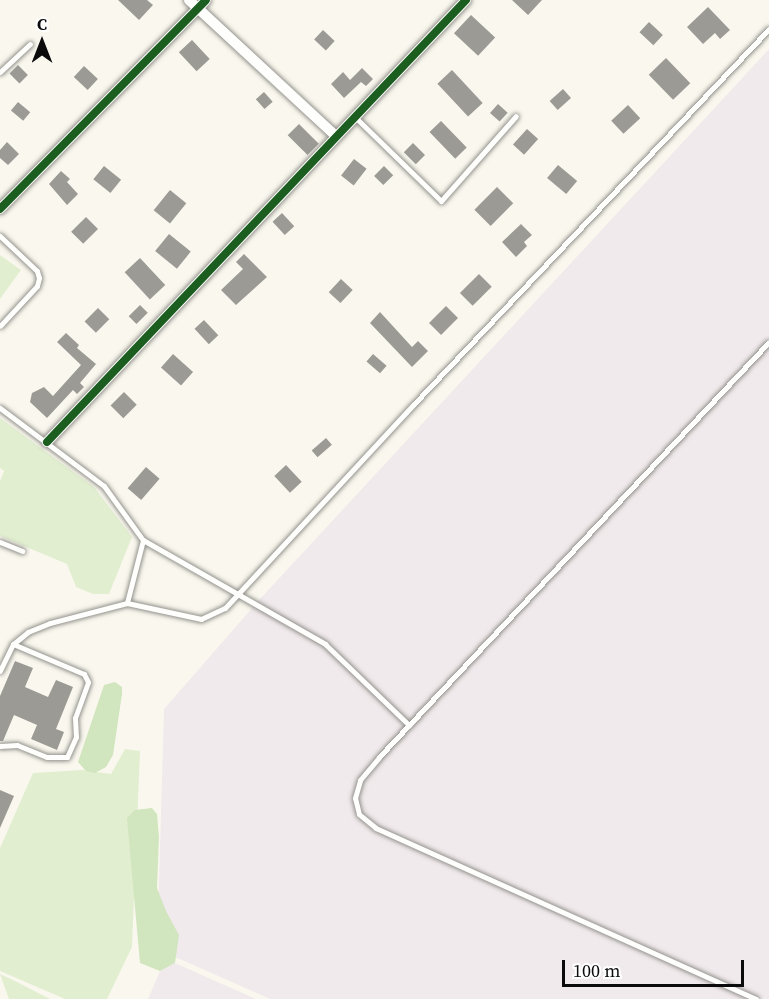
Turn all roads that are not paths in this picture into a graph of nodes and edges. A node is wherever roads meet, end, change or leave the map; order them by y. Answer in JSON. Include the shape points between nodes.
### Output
{"nodes":[{"id":1,"x":189,"y":0,"type":"edge"},
{"id":2,"x":466,"y":0,"type":"edge"},
{"id":3,"x":202,"y":4,"type":"edge"},
{"id":4,"x":769,"y":29,"type":"edge"},
{"id":5,"x":30,"y":44,"type":"dead end"},
{"id":6,"x":0,"y":72,"type":"edge"},
{"id":7,"x":516,"y":116,"type":"dead end"},
{"id":8,"x":355,"y":117,"type":"junction"},
{"id":9,"x":336,"y":136,"type":"junction"},
{"id":10,"x":0,"y":209,"type":"edge"},
{"id":11,"x":0,"y":236,"type":"edge"},
{"id":12,"x":0,"y":326,"type":"edge"},
{"id":13,"x":769,"y":342,"type":"edge"},
{"id":14,"x":0,"y":408,"type":"edge"},
{"id":15,"x":47,"y":442,"type":"junction"},
{"id":16,"x":143,"y":540,"type":"junction"},
{"id":17,"x":0,"y":542,"type":"edge"},
{"id":18,"x":22,"y":551,"type":"dead end"},
{"id":19,"x":239,"y":595,"type":"junction"},
{"id":20,"x":127,"y":603,"type":"junction"},
{"id":21,"x":13,"y":644,"type":"junction"},
{"id":22,"x":0,"y":671,"type":"edge"},
{"id":23,"x":408,"y":725,"type":"junction"},
{"id":24,"x":0,"y":746,"type":"edge"},
{"id":25,"x":756,"y":999,"type":"edge"}],
"edges":[{"from":1,"to":3,"type":"street"},
{"from":2,"to":8,"type":"street"},
{"from":3,"to":9,"type":"street"},
{"from":3,"to":10,"type":"street"},
{"from":4,"to":19,"type":"lane","via":[[286,540]]},
{"from":5,"to":6,"type":"lane"},
{"from":7,"to":8,"type":"lane","via":[[441,201]]},
{"from":8,"to":9,"type":"street"},
{"from":9,"to":15,"type":"street"},
{"from":11,"to":12,"type":"lane","via":[[37,271],[39,278],[37,286]]},
{"from":13,"to":23,"type":"lane"},
{"from":14,"to":15,"type":"lane"},
{"from":15,"to":16,"type":"lane","via":[[105,486]]},
{"from":16,"to":19,"type":"lane"},
{"from":16,"to":20,"type":"lane"},
{"from":17,"to":18,"type":"lane"},
{"from":19,"to":20,"type":"lane","via":[[225,609],[201,619]]},
{"from":19,"to":23,"type":"lane","via":[[325,644]]},
{"from":20,"to":21,"type":"lane","via":[[50,623],[28,632]]},
{"from":21,"to":22,"type":"lane"},
{"from":21,"to":24,"type":"lane","via":[[84,674],[88,682],[75,718],[76,737],[67,758],[47,758],[17,745]]},
{"from":23,"to":25,"type":"lane","via":[[360,780],[355,798],[359,814],[376,828]]}]}
